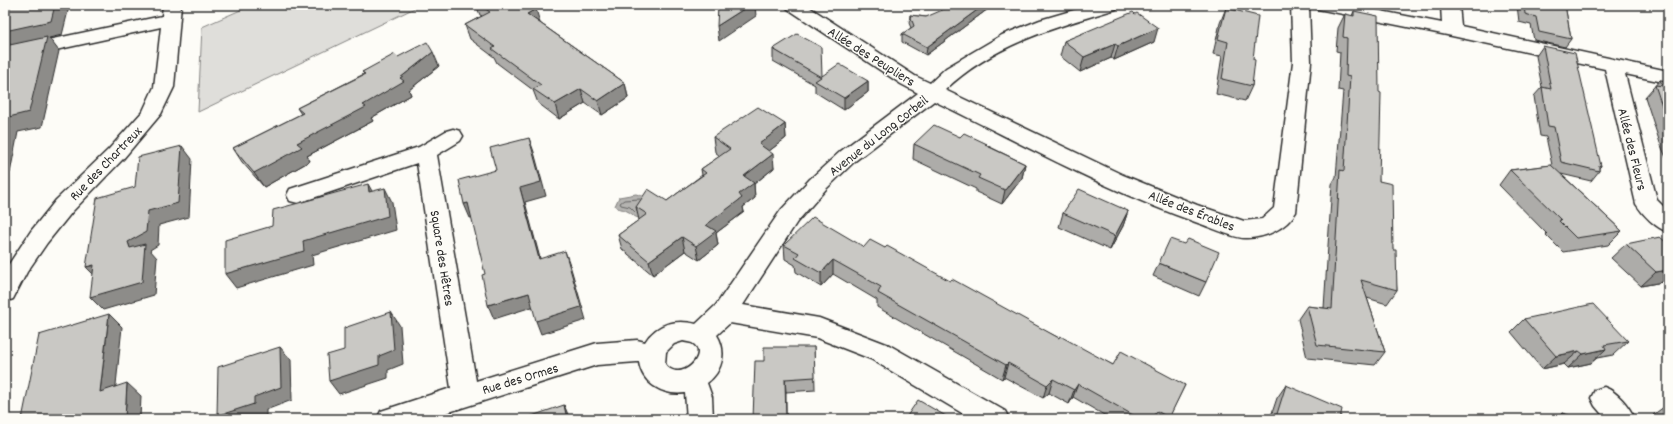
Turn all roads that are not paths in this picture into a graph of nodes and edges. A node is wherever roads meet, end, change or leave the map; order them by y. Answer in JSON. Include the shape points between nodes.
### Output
{"nodes":[{"id":1,"x":794,"y":5,"type":"edge"},
{"id":2,"x":1110,"y":5,"type":"edge"},
{"id":3,"x":1300,"y":5,"type":"edge"},
{"id":4,"x":1323,"y":5,"type":"edge"},
{"id":5,"x":1450,"y":5,"type":"edge"},
{"id":6,"x":171,"y":12,"type":"edge"},
{"id":7,"x":1452,"y":30,"type":"junction"},
{"id":8,"x":5,"y":55,"type":"edge"},
{"id":9,"x":1613,"y":65,"type":"junction"},
{"id":10,"x":1668,"y":77,"type":"edge"},
{"id":11,"x":932,"y":92,"type":"junction"},
{"id":12,"x":453,"y":136,"type":"dead end"},
{"id":13,"x":426,"y":152,"type":"junction"},
{"id":14,"x":298,"y":195,"type":"dead end"},
{"id":15,"x":1668,"y":224,"type":"edge"},
{"id":16,"x":5,"y":292,"type":"edge"},
{"id":17,"x":725,"y":312,"type":"junction"},
{"id":18,"x":701,"y":335,"type":"junction"},
{"id":19,"x":652,"y":353,"type":"junction"},
{"id":20,"x":693,"y":379,"type":"junction"},
{"id":21,"x":465,"y":395,"type":"junction"},
{"id":22,"x":1604,"y":398,"type":"dead end"},
{"id":23,"x":390,"y":419,"type":"edge"},
{"id":24,"x":700,"y":419,"type":"edge"},
{"id":25,"x":996,"y":419,"type":"edge"},
{"id":26,"x":1622,"y":419,"type":"edge"}],
"edges":[{"from":1,"to":11,"type":"street","name":"Allée des Peupliers","via":[[908,80]]},
{"from":2,"to":11,"type":"street","name":"Avenue du Long Corbeil","via":[[1046,24],[1008,40],[953,72]]},
{"from":3,"to":11,"type":"street","name":"Allée des Érables","via":[[1302,62],[1285,212],[1268,226],[1244,230],[1189,211],[1052,151]]},
{"from":4,"to":7,"type":"street"},
{"from":5,"to":7,"type":"street"},
{"from":6,"to":8,"type":"street"},
{"from":6,"to":16,"type":"street","name":"Rue des Chartreux","via":[[164,87],[151,114],[116,154],[64,206],[23,260]]},
{"from":7,"to":9,"type":"street"},
{"from":9,"to":10,"type":"street"},
{"from":9,"to":15,"type":"street","name":"Allée des Fleurs","via":[[1647,204]]},
{"from":11,"to":17,"type":"street","name":"Avenue du Long Corbeil","via":[[848,156],[818,184],[789,216]]},
{"from":12,"to":13,"type":"street"},
{"from":13,"to":14,"type":"street"},
{"from":13,"to":21,"type":"street","name":"Square des Hêtres"},
{"from":17,"to":18,"type":"street","name":"Avenue du Long Corbeil"},
{"from":17,"to":25,"type":"street","via":[[819,328],[880,352]]},
{"from":18,"to":19,"type":"street","via":[[683,331],[673,333],[656,344]]},
{"from":18,"to":20,"type":"street","via":[[712,349],[711,358],[708,366]]},
{"from":19,"to":20,"type":"street","via":[[653,368],[664,380],[673,382]]},
{"from":19,"to":21,"type":"street","name":"Rue des Ormes","via":[[637,351],[597,354]]},
{"from":20,"to":24,"type":"street","via":[[699,397]]},
{"from":21,"to":23,"type":"street","name":"Rue des Ormes"},
{"from":22,"to":26,"type":"street"}]}
